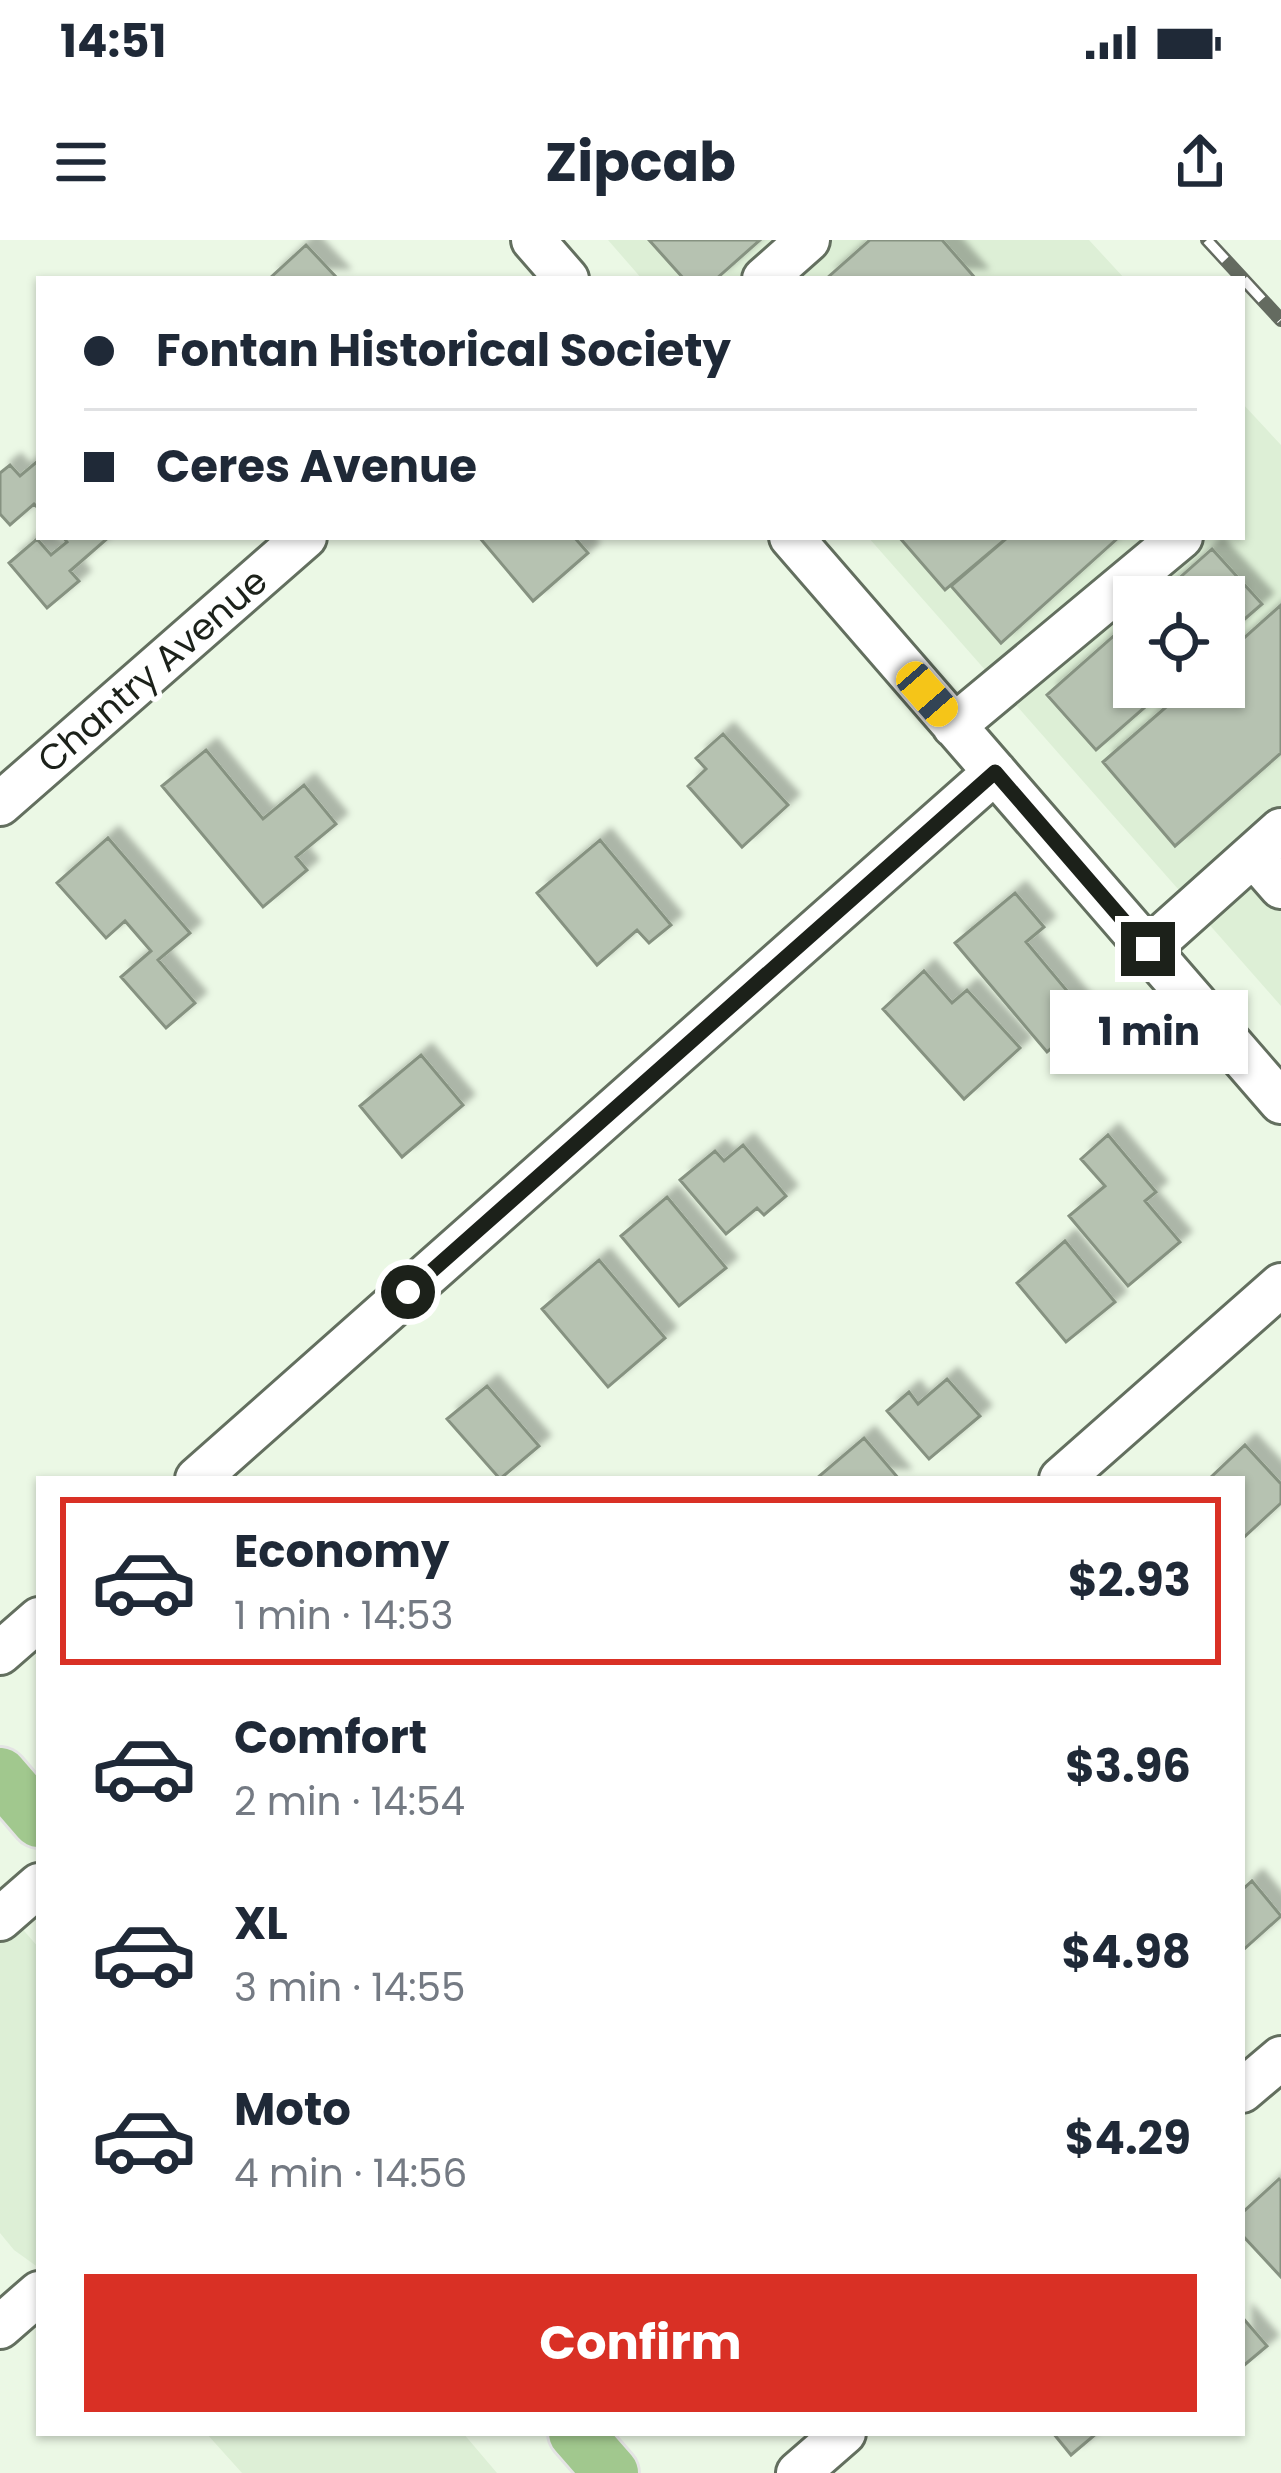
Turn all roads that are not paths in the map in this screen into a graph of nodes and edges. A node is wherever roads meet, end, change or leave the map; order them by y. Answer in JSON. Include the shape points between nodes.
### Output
{"nodes":[{"id":1,"x":533,"y":240,"type":"edge"},
{"id":2,"x":808,"y":240,"type":"edge"},
{"id":3,"x":564,"y":276,"type":"edge"},
{"id":4,"x":767,"y":276,"type":"edge"},
{"id":5,"x":302,"y":540,"type":"edge"},
{"id":6,"x":794,"y":540,"type":"edge"},
{"id":7,"x":1177,"y":540,"type":"edge"},
{"id":8,"x":954,"y":726,"type":"junction"},
{"id":9,"x":995,"y":772,"type":"junction"},
{"id":10,"x":0,"y":804,"type":"edge"},
{"id":11,"x":1272,"y":857,"type":"edge"},
{"id":12,"x":1148,"y":949,"type":"junction"},
{"id":13,"x":1281,"y":1102,"type":"edge"},
{"id":14,"x":1281,"y":1285,"type":"edge"},
{"id":15,"x":200,"y":1476,"type":"edge"},
{"id":16,"x":1064,"y":1476,"type":"edge"},
{"id":17,"x":36,"y":1622,"type":"edge"},
{"id":18,"x":0,"y":1653,"type":"edge"},
{"id":19,"x":0,"y":1775,"type":"edge"},
{"id":20,"x":36,"y":1817,"type":"edge"},
{"id":21,"x":36,"y":1888,"type":"edge"},
{"id":22,"x":0,"y":1918,"type":"edge"},
{"id":23,"x":1281,"y":2058,"type":"edge"},
{"id":24,"x":1245,"y":2088,"type":"edge"},
{"id":25,"x":36,"y":2296,"type":"edge"},
{"id":26,"x":0,"y":2327,"type":"edge"},
{"id":27,"x":579,"y":2436,"type":"edge"},
{"id":28,"x":841,"y":2436,"type":"edge"},
{"id":29,"x":611,"y":2473,"type":"edge"},
{"id":30,"x":798,"y":2473,"type":"edge"}],
"edges":[{"from":1,"to":3,"type":"street"},
{"from":2,"to":4,"type":"street"},
{"from":5,"to":10,"type":"street","name":"Chantry Avenue"},
{"from":6,"to":8,"type":"street"},
{"from":7,"to":8,"type":"street"},
{"from":8,"to":9,"type":"street"},
{"from":9,"to":12,"type":"street"},
{"from":9,"to":15,"type":"street"},
{"from":11,"to":12,"type":"street"},
{"from":12,"to":13,"type":"street"},
{"from":14,"to":16,"type":"street"},
{"from":17,"to":18,"type":"street"},
{"from":19,"to":20,"type":"main road"},
{"from":21,"to":22,"type":"street"},
{"from":23,"to":24,"type":"street"},
{"from":25,"to":26,"type":"street"},
{"from":27,"to":29,"type":"main road"},
{"from":28,"to":30,"type":"street"}]}
